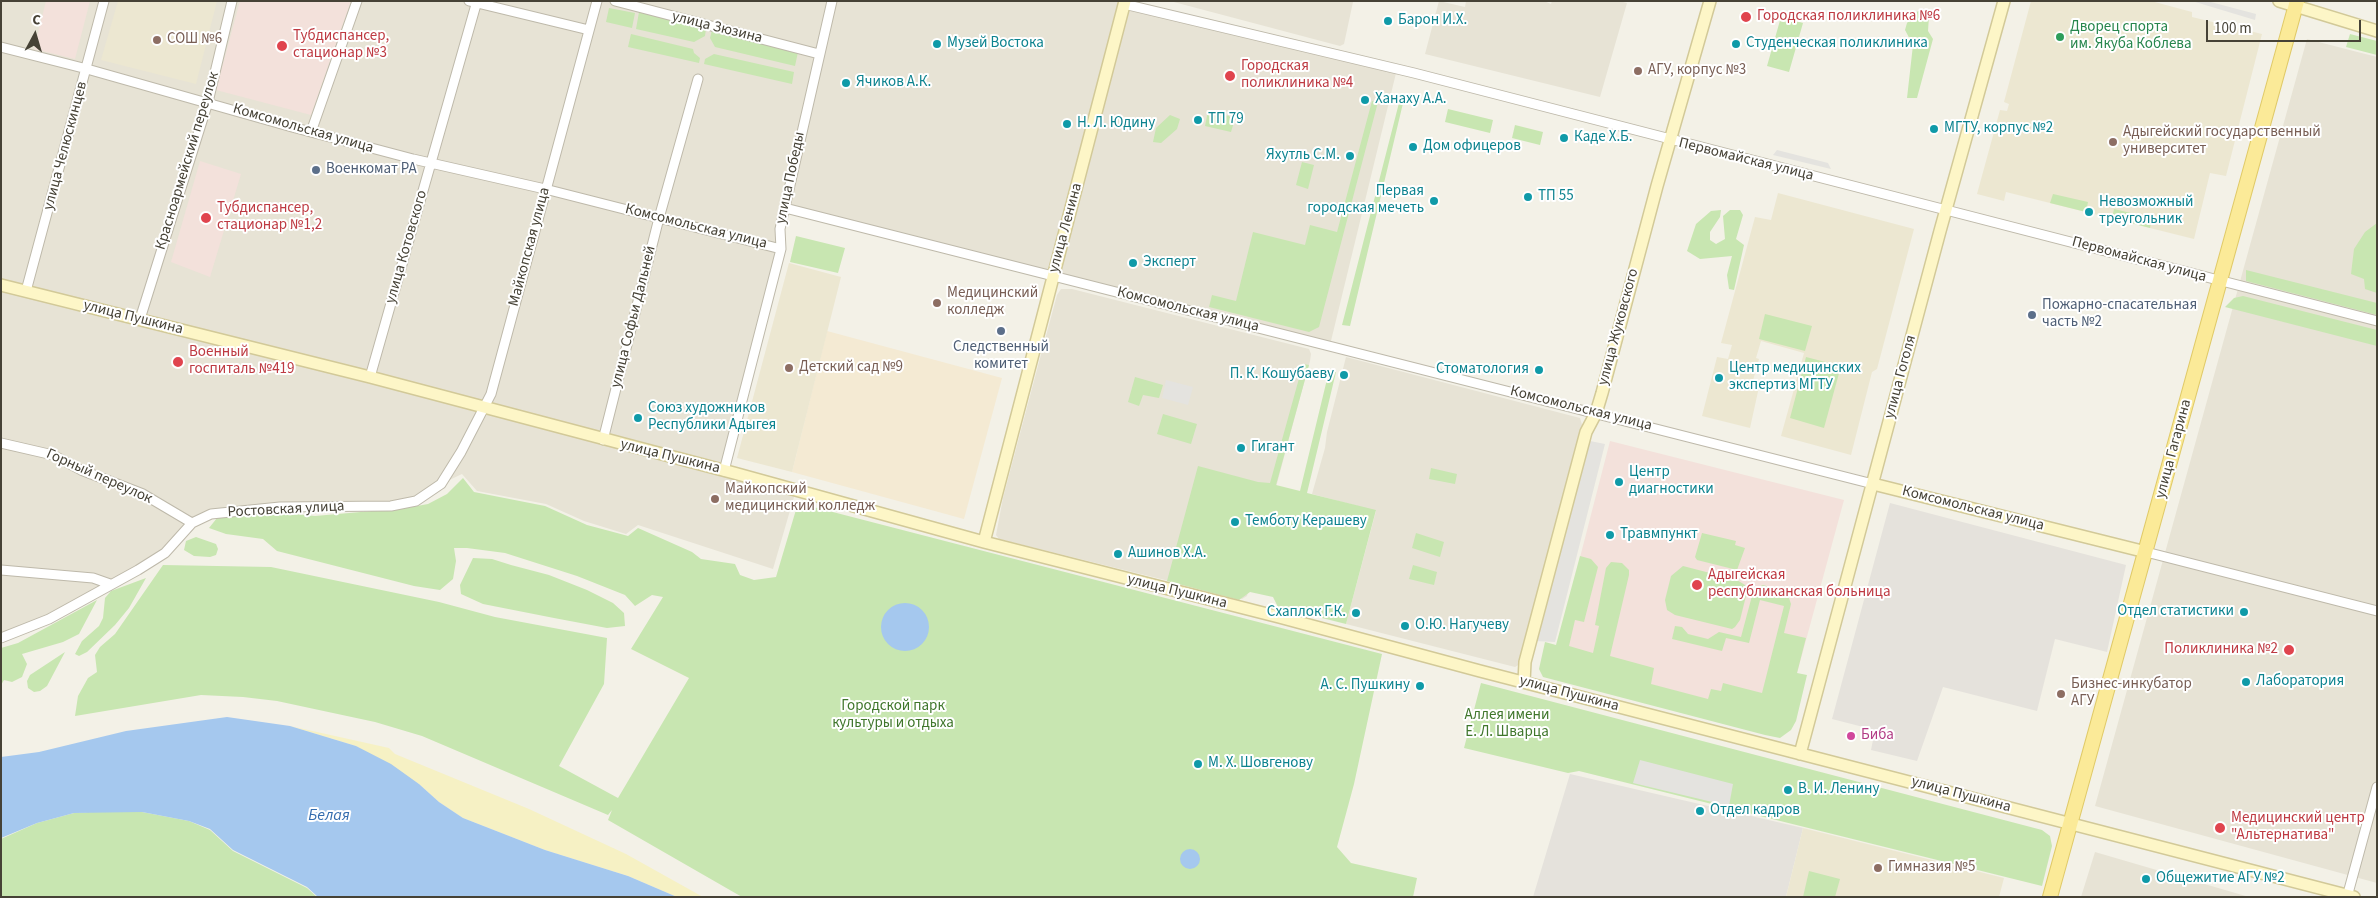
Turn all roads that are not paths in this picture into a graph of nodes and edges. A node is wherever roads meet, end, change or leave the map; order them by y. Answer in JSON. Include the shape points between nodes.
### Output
{"nodes":[{"id":1,"x":104,"y":1,"type":"edge"},
{"id":2,"x":232,"y":1,"type":"edge"},
{"id":3,"x":357,"y":1,"type":"edge"},
{"id":4,"x":597,"y":1,"type":"edge"},
{"id":5,"x":615,"y":1,"type":"edge"},
{"id":6,"x":832,"y":1,"type":"edge"},
{"id":7,"x":1710,"y":1,"type":"edge"},
{"id":8,"x":2004,"y":1,"type":"edge"},
{"id":9,"x":2279,"y":1,"type":"edge"},
{"id":10,"x":474,"y":2,"type":"edge"},
{"id":11,"x":1121,"y":2,"type":"edge"},
{"id":12,"x":2296,"y":4,"type":"edge"},
{"id":13,"x":589,"y":30,"type":"junction"},
{"id":14,"x":2377,"y":31,"type":"edge"},
{"id":15,"x":1,"y":47,"type":"edge"},
{"id":16,"x":819,"y":54,"type":"junction"},
{"id":17,"x":87,"y":69,"type":"junction"},
{"id":18,"x":698,"y":79,"type":"dead end"},
{"id":19,"x":208,"y":102,"type":"junction"},
{"id":20,"x":311,"y":132,"type":"junction"},
{"id":21,"x":1670,"y":140,"type":"junction"},
{"id":22,"x":430,"y":163,"type":"junction"},
{"id":23,"x":545,"y":189,"type":"junction"},
{"id":24,"x":785,"y":208,"type":"junction"},
{"id":25,"x":1946,"y":211,"type":"junction"},
{"id":26,"x":659,"y":218,"type":"junction"},
{"id":27,"x":781,"y":249,"type":"junction"},
{"id":28,"x":1054,"y":276,"type":"junction"},
{"id":29,"x":2219,"y":281,"type":"junction"},
{"id":30,"x":1,"y":285,"type":"edge"},
{"id":31,"x":26,"y":291,"type":"junction"},
{"id":32,"x":140,"y":319,"type":"junction"},
{"id":33,"x":2377,"y":321,"type":"edge"},
{"id":34,"x":370,"y":378,"type":"junction"},
{"id":35,"x":485,"y":408,"type":"junction"},
{"id":36,"x":1596,"y":413,"type":"junction"},
{"id":37,"x":603,"y":440,"type":"junction"},
{"id":38,"x":1,"y":443,"type":"edge"},
{"id":39,"x":724,"y":471,"type":"junction"},
{"id":40,"x":440,"y":484,"type":"joint"},
{"id":41,"x":1873,"y":484,"type":"junction"},
{"id":42,"x":192,"y":524,"type":"junction"},
{"id":43,"x":984,"y":542,"type":"junction"},
{"id":44,"x":2146,"y":552,"type":"junction"},
{"id":45,"x":1,"y":570,"type":"edge"},
{"id":46,"x":110,"y":584,"type":"junction"},
{"id":47,"x":2377,"y":611,"type":"edge"},
{"id":48,"x":1,"y":638,"type":"edge"},
{"id":49,"x":1524,"y":682,"type":"junction"},
{"id":50,"x":1800,"y":754,"type":"junction"},
{"id":51,"x":2377,"y":788,"type":"edge"},
{"id":52,"x":2070,"y":824,"type":"junction"},
{"id":53,"x":2350,"y":896,"type":"edge"},
{"id":54,"x":2050,"y":897,"type":"edge"}],
"edges":[{"from":1,"to":17,"type":"street","name":"улица Челюскинцев"},
{"from":2,"to":19,"type":"street","name":"Красноармейский переулок"},
{"from":3,"to":20,"type":"street"},
{"from":4,"to":13,"type":"street","name":"Майкопская улица"},
{"from":5,"to":16,"type":"street","name":"улица Зюзина"},
{"from":6,"to":16,"type":"street","name":"улица Победы"},
{"from":7,"to":21,"type":"main road","name":"улица Жуковского"},
{"from":8,"to":25,"type":"main road","name":"улица Гоголя"},
{"from":9,"to":12,"type":"main road"},
{"from":10,"to":13,"type":"street"},
{"from":10,"to":22,"type":"street","name":"улица Котовского"},
{"from":11,"to":21,"type":"street","name":"Первомайская улица","via":[[1414,73]]},
{"from":11,"to":28,"type":"main road","name":"улица Ленина"},
{"from":12,"to":14,"type":"main road"},
{"from":12,"to":29,"type":"main road","name":"улица Гагарина"},
{"from":13,"to":23,"type":"street","name":"Майкопская улица"},
{"from":15,"to":17,"type":"street","name":"Комсомольская улица"},
{"from":16,"to":24,"type":"street","name":"улица Победы"},
{"from":17,"to":19,"type":"street","name":"Комсомольская улица"},
{"from":17,"to":31,"type":"street","name":"улица Челюскинцев"},
{"from":18,"to":26,"type":"street","name":"улица Софьи Дальней"},
{"from":19,"to":20,"type":"street","name":"Комсомольская улица"},
{"from":19,"to":32,"type":"street","name":"Красноармейский переулок"},
{"from":20,"to":22,"type":"street","name":"Комсомольская улица"},
{"from":21,"to":25,"type":"street","name":"Первомайская улица"},
{"from":21,"to":36,"type":"main road","name":"улица Жуковского"},
{"from":22,"to":23,"type":"street","name":"Комсомольская улица"},
{"from":22,"to":34,"type":"street","name":"улица Котовского"},
{"from":23,"to":26,"type":"street","name":"Комсомольская улица"},
{"from":23,"to":35,"type":"street","name":"Майкопская улица"},
{"from":24,"to":27,"type":"street","name":"улица Победы","via":[[780,229]]},
{"from":24,"to":28,"type":"street","name":"Комсомольская улица"},
{"from":25,"to":29,"type":"street","name":"Первомайская улица"},
{"from":25,"to":41,"type":"main road","name":"улица Гоголя"},
{"from":26,"to":27,"type":"street","name":"Комсомольская улица"},
{"from":26,"to":37,"type":"street","name":"улица Софьи Дальней"},
{"from":27,"to":39,"type":"street","name":"улица Победы"},
{"from":28,"to":36,"type":"street","name":"Комсомольская улица"},
{"from":28,"to":43,"type":"main road","name":"улица Ленина"},
{"from":29,"to":33,"type":"street","name":"Первомайская улица"},
{"from":29,"to":44,"type":"main road","name":"улица Гагарина"},
{"from":30,"to":31,"type":"main road","name":"улица Пушкина"},
{"from":31,"to":32,"type":"main road","name":"улица Пушкина"},
{"from":32,"to":34,"type":"main road","name":"улица Пушкина"},
{"from":34,"to":35,"type":"main road","name":"улица Пушкина"},
{"from":35,"to":37,"type":"main road","name":"улица Пушкина"},
{"from":35,"to":40,"type":"street","name":"Майкопская улица"},
{"from":36,"to":41,"type":"street","name":"Комсомольская улица"},
{"from":36,"to":49,"type":"main road","name":"улица Жуковского","via":[[1586,432],[1525,662]]},
{"from":37,"to":39,"type":"main road","name":"улица Пушкина"},
{"from":38,"to":42,"type":"street","name":"Горный переулок","via":[[53,455],[81,470],[143,494]]},
{"from":39,"to":43,"type":"main road","name":"улица Пушкина"},
{"from":40,"to":42,"type":"street","name":"Ростовская улица","via":[[416,501],[391,506],[280,507],[211,514]]},
{"from":41,"to":44,"type":"main road","name":"Комсомольская улица"},
{"from":41,"to":50,"type":"main road","name":"улица Гоголя"},
{"from":42,"to":46,"type":"street","name":"Ростовская улица","via":[[165,553]]},
{"from":43,"to":49,"type":"main road","name":"улица Пушкина","via":[[1259,607]]},
{"from":44,"to":47,"type":"street","name":"Комсомольская улица"},
{"from":44,"to":52,"type":"main road","name":"улица Гагарина"},
{"from":45,"to":46,"type":"street","via":[[93,578]]},
{"from":46,"to":48,"type":"street","name":"Ростовская улица","via":[[49,618]]},
{"from":49,"to":50,"type":"main road","name":"улица Пушкина"},
{"from":50,"to":52,"type":"main road","name":"улица Пушкина"},
{"from":51,"to":53,"type":"street"},
{"from":52,"to":53,"type":"main road","name":"улица Пушкина"},
{"from":52,"to":54,"type":"main road","name":"улица Гагарина"}]}
